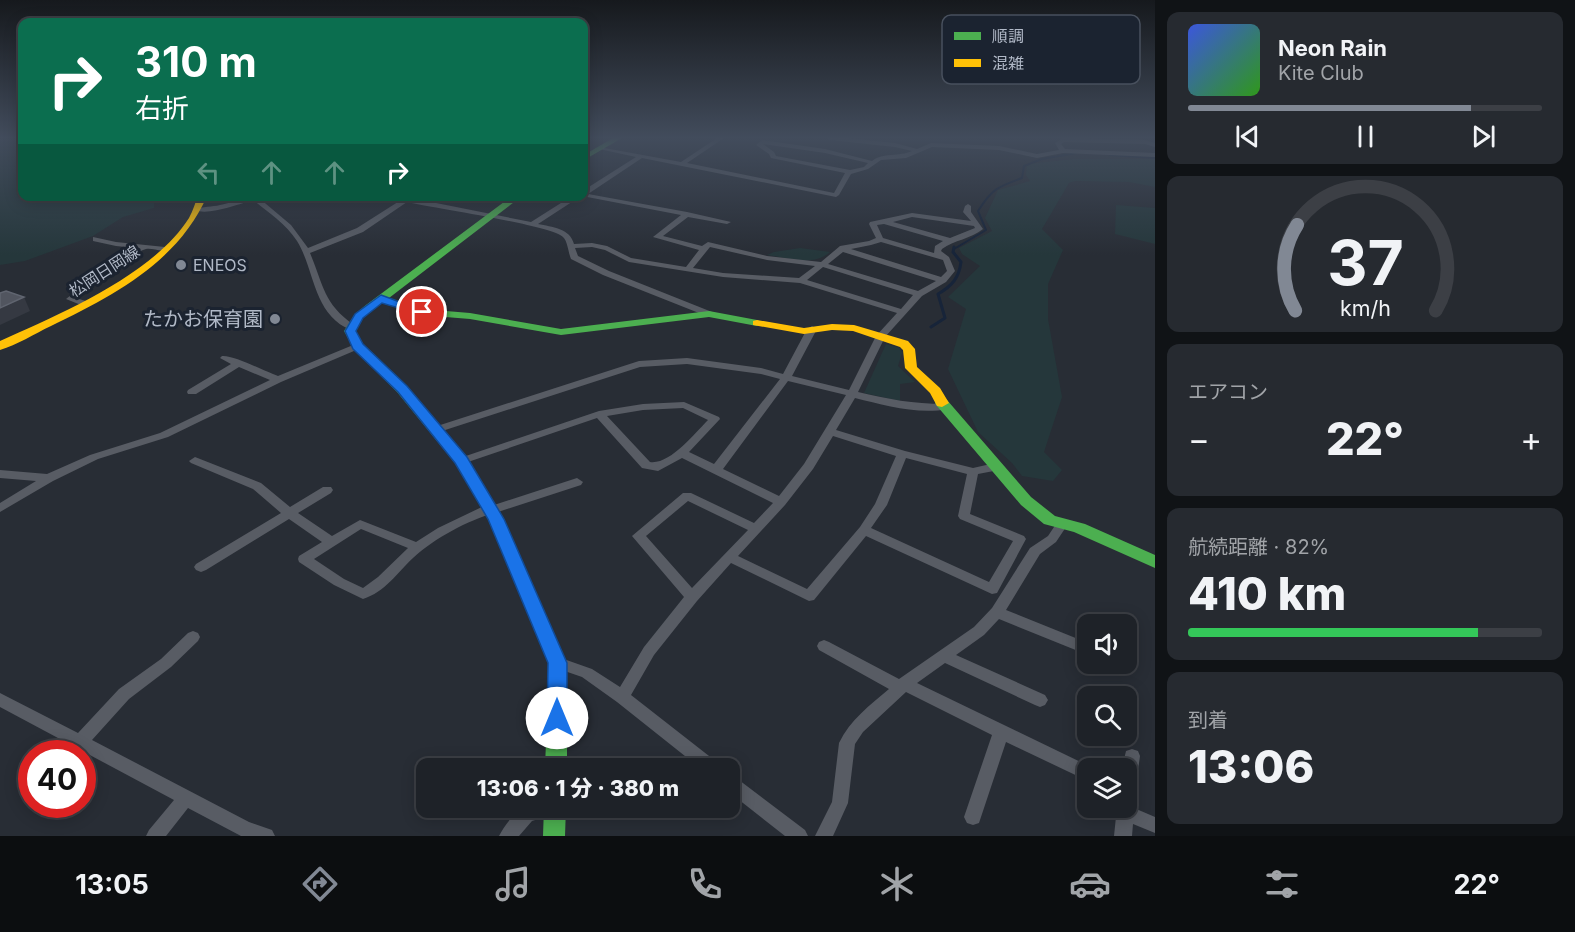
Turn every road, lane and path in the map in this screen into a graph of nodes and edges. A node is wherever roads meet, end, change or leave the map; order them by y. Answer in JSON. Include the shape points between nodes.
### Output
{"nodes":[{"id":1,"x":609,"y":177,"type":"edge"},
{"id":2,"x":743,"y":177,"type":"edge"},
{"id":3,"x":848,"y":177,"type":"edge"},
{"id":4,"x":588,"y":191,"type":"edge"},
{"id":5,"x":588,"y":195,"type":"edge"},
{"id":6,"x":242,"y":201,"type":"edge"},
{"id":7,"x":260,"y":201,"type":"edge"},
{"id":8,"x":404,"y":201,"type":"edge"},
{"id":9,"x":412,"y":201,"type":"edge"},
{"id":10,"x":510,"y":201,"type":"edge"},
{"id":11,"x":570,"y":201,"type":"edge"},
{"id":12,"x":201,"y":203,"type":"edge"},
{"id":13,"x":968,"y":206,"type":"dead end"},
{"id":14,"x":687,"y":213,"type":"junction"},
{"id":15,"x":491,"y":214,"type":"junction"},
{"id":16,"x":883,"y":221,"type":"junction"},
{"id":17,"x":727,"y":222,"type":"dead end"},
{"id":18,"x":533,"y":224,"type":"junction"},
{"id":19,"x":977,"y":224,"type":"junction"},
{"id":20,"x":96,"y":239,"type":"dead end"},
{"id":21,"x":880,"y":239,"type":"junction"},
{"id":22,"x":947,"y":240,"type":"junction"},
{"id":23,"x":572,"y":246,"type":"junction"},
{"id":24,"x":144,"y":248,"type":"junction"},
{"id":25,"x":165,"y":249,"type":"junction"},
{"id":26,"x":703,"y":249,"type":"junction"},
{"id":27,"x":843,"y":249,"type":"junction"},
{"id":28,"x":306,"y":252,"type":"junction"},
{"id":29,"x":946,"y":259,"type":"junction"},
{"id":30,"x":821,"y":264,"type":"junction"},
{"id":31,"x":689,"y":268,"type":"junction"},
{"id":32,"x":943,"y":280,"type":"junction"},
{"id":33,"x":801,"y":281,"type":"junction"},
{"id":34,"x":919,"y":294,"type":"junction"},
{"id":35,"x":381,"y":299,"type":"junction"},
{"id":36,"x":86,"y":304,"type":"junction"},
{"id":37,"x":902,"y":312,"type":"junction"},
{"id":38,"x":709,"y":314,"type":"junction"},
{"id":39,"x":351,"y":327,"type":"junction"},
{"id":40,"x":812,"y":329,"type":"junction"},
{"id":41,"x":881,"y":336,"type":"junction"},
{"id":42,"x":0,"y":346,"type":"edge"},
{"id":43,"x":357,"y":346,"type":"junction"},
{"id":44,"x":225,"y":358,"type":"dead end"},
{"id":45,"x":240,"y":363,"type":"junction"},
{"id":46,"x":786,"y":377,"type":"junction"},
{"id":47,"x":278,"y":380,"type":"junction"},
{"id":48,"x":192,"y":392,"type":"dead end"},
{"id":49,"x":852,"y":394,"type":"junction"},
{"id":50,"x":944,"y":407,"type":"junction"},
{"id":51,"x":600,"y":414,"type":"junction"},
{"id":52,"x":435,"y":430,"type":"junction"},
{"id":53,"x":829,"y":431,"type":"junction"},
{"id":54,"x":682,"y":453,"type":"junction"},
{"id":55,"x":902,"y":454,"type":"junction"},
{"id":56,"x":195,"y":461,"type":"dead end"},
{"id":57,"x":461,"y":461,"type":"junction"},
{"id":58,"x":995,"y":467,"type":"junction"},
{"id":59,"x":716,"y":470,"type":"junction"},
{"id":60,"x":973,"y":472,"type":"junction"},
{"id":61,"x":0,"y":474,"type":"edge"},
{"id":62,"x":49,"y":478,"type":"junction"},
{"id":63,"x":578,"y":482,"type":"dead end"},
{"id":64,"x":327,"y":490,"type":"dead end"},
{"id":65,"x":781,"y":502,"type":"junction"},
{"id":66,"x":0,"y":508,"type":"edge"},
{"id":67,"x":491,"y":509,"type":"junction"},
{"id":68,"x":289,"y":513,"type":"junction"},
{"id":69,"x":1062,"y":524,"type":"junction"},
{"id":70,"x":757,"y":529,"type":"junction"},
{"id":71,"x":864,"y":530,"type":"junction"},
{"id":72,"x":332,"y":542,"type":"junction"},
{"id":73,"x":417,"y":547,"type":"junction"},
{"id":74,"x":730,"y":557,"type":"junction"},
{"id":75,"x":1155,"y":562,"type":"edge"},
{"id":76,"x":201,"y":567,"type":"dead end"},
{"id":77,"x":692,"y":597,"type":"junction"},
{"id":78,"x":997,"y":612,"type":"junction"},
{"id":79,"x":193,"y":637,"type":"dead end"},
{"id":80,"x":1077,"y":645,"type":"edge"},
{"id":81,"x":824,"y":646,"type":"dead end"},
{"id":82,"x":943,"y":656,"type":"junction"},
{"id":83,"x":558,"y":663,"type":"junction"},
{"id":84,"x":903,"y":686,"type":"junction"},
{"id":85,"x":622,"y":697,"type":"junction"},
{"id":86,"x":0,"y":700,"type":"edge"},
{"id":87,"x":1040,"y":700,"type":"dead end"},
{"id":88,"x":1001,"y":732,"type":"junction"},
{"id":89,"x":76,"y":740,"type":"edge"},
{"id":90,"x":82,"y":740,"type":"edge"},
{"id":91,"x":96,"y":750,"type":"edge"},
{"id":92,"x":556,"y":758,"type":"edge"},
{"id":93,"x":699,"y":758,"type":"edge"},
{"id":94,"x":1077,"y":769,"type":"edge"},
{"id":95,"x":740,"y":790,"type":"edge"},
{"id":96,"x":186,"y":798,"type":"junction"},
{"id":97,"x":1137,"y":816,"type":"edge"},
{"id":98,"x":973,"y":817,"type":"dead end"},
{"id":99,"x":523,"y":818,"type":"edge"},
{"id":100,"x":553,"y":818,"type":"edge"},
{"id":101,"x":1124,"y":818,"type":"edge"},
{"id":102,"x":1155,"y":825,"type":"edge"},
{"id":103,"x":154,"y":836,"type":"edge"},
{"id":104,"x":266,"y":836,"type":"edge"},
{"id":105,"x":508,"y":836,"type":"edge"},
{"id":106,"x":554,"y":836,"type":"edge"},
{"id":107,"x":799,"y":836,"type":"edge"},
{"id":108,"x":825,"y":836,"type":"edge"},
{"id":109,"x":1123,"y":836,"type":"edge"}],
"edges":[{"from":1,"to":4,"type":"street"},
{"from":2,"to":3,"type":"street","via":[[836,195]]},
{"from":5,"to":14,"type":"street"},
{"from":6,"to":12,"type":"street","via":[[222,207]]},
{"from":7,"to":28,"type":"street","via":[[280,217]]},
{"from":8,"to":28,"type":"street","via":[[360,230]]},
{"from":9,"to":15,"type":"street"},
{"from":10,"to":15,"type":"street"},
{"from":11,"to":18,"type":"street"},
{"from":12,"to":25,"type":"street","name":"松岡日岡線","via":[[188,225]]},
{"from":13,"to":19,"type":"street","via":[[967,212]]},
{"from":14,"to":17,"type":"street"},
{"from":14,"to":26,"type":"street","via":[[657,237]]},
{"from":15,"to":18,"type":"street"},
{"from":15,"to":35,"type":"street"},
{"from":16,"to":19,"type":"street","via":[[912,215]]},
{"from":16,"to":21,"type":"street","via":[[873,224]]},
{"from":16,"to":22,"type":"street"},
{"from":18,"to":23,"type":"street","via":[[561,232]]},
{"from":19,"to":22,"type":"street","via":[[979,229],[973,234]]},
{"from":20,"to":24,"type":"street"},
{"from":21,"to":27,"type":"street"},
{"from":21,"to":29,"type":"street"},
{"from":22,"to":29,"type":"street","via":[[937,252]]},
{"from":23,"to":31,"type":"street","via":[[592,245],[629,260]]},
{"from":23,"to":38,"type":"street","via":[[574,256],[598,269]]},
{"from":24,"to":25,"type":"street"},
{"from":24,"to":36,"type":"street","via":[[118,262],[70,299]]},
{"from":25,"to":36,"type":"street","name":"松岡日岡線"},
{"from":26,"to":30,"type":"street","via":[[708,244],[767,258]]},
{"from":26,"to":31,"type":"street"},
{"from":27,"to":30,"type":"street"},
{"from":27,"to":32,"type":"street"},
{"from":28,"to":39,"type":"street","via":[[326,306]]},
{"from":29,"to":32,"type":"street","via":[[951,271]]},
{"from":30,"to":33,"type":"street"},
{"from":30,"to":34,"type":"street"},
{"from":31,"to":33,"type":"street","via":[[723,275]]},
{"from":32,"to":34,"type":"street"},
{"from":33,"to":37,"type":"street"},
{"from":34,"to":37,"type":"street"},
{"from":35,"to":38,"type":"street","via":[[422,312],[470,316],[561,333]]},
{"from":35,"to":39,"type":"street"},
{"from":36,"to":42,"type":"street","name":"松岡日岡線"},
{"from":37,"to":41,"type":"street"},
{"from":38,"to":40,"type":"street","via":[[804,331]]},
{"from":39,"to":43,"type":"street"},
{"from":40,"to":41,"type":"street","via":[[854,328]]},
{"from":40,"to":46,"type":"street"},
{"from":41,"to":49,"type":"street"},
{"from":41,"to":50,"type":"street","via":[[909,349],[911,368],[935,391]]},
{"from":43,"to":47,"type":"street"},
{"from":43,"to":52,"type":"street","via":[[402,389]]},
{"from":44,"to":45,"type":"street"},
{"from":45,"to":47,"type":"street"},
{"from":45,"to":48,"type":"street"},
{"from":46,"to":49,"type":"street"},
{"from":46,"to":52,"type":"street","via":[[687,361],[639,364]]},
{"from":46,"to":59,"type":"street"},
{"from":47,"to":62,"type":"street","via":[[164,435],[94,457]]},
{"from":49,"to":50,"type":"street","via":[[917,407]]},
{"from":49,"to":53,"type":"street"},
{"from":50,"to":58,"type":"street"},
{"from":51,"to":54,"type":"street","via":[[646,465],[658,467]]},
{"from":51,"to":54,"type":"street","via":[[684,405],[715,419]]},
{"from":51,"to":57,"type":"street"},
{"from":52,"to":57,"type":"street"},
{"from":53,"to":55,"type":"street"},
{"from":53,"to":65,"type":"street","via":[[809,466]]},
{"from":54,"to":59,"type":"street"},
{"from":55,"to":60,"type":"street"},
{"from":55,"to":71,"type":"street","via":[[880,505]]},
{"from":56,"to":68,"type":"street","via":[[257,486]]},
{"from":57,"to":67,"type":"street"},
{"from":58,"to":60,"type":"street"},
{"from":58,"to":69,"type":"street","via":[[1026,501],[1050,520]]},
{"from":59,"to":65,"type":"street"},
{"from":60,"to":71,"type":"street","via":[[964,516],[1020,539],[992,590]]},
{"from":61,"to":62,"type":"street"},
{"from":62,"to":66,"type":"street"},
{"from":63,"to":67,"type":"street"},
{"from":64,"to":68,"type":"street"},
{"from":65,"to":70,"type":"street"},
{"from":67,"to":73,"type":"street"},
{"from":67,"to":83,"type":"street"},
{"from":68,"to":72,"type":"street"},
{"from":68,"to":76,"type":"street"},
{"from":69,"to":75,"type":"street"},
{"from":69,"to":78,"type":"street","via":[[1052,539],[1035,551]]},
{"from":70,"to":74,"type":"street"},
{"from":70,"to":77,"type":"street","via":[[687,496],[638,536]]},
{"from":71,"to":74,"type":"street","via":[[809,596]]},
{"from":72,"to":73,"type":"street","via":[[360,524]]},
{"from":72,"to":73,"type":"street","via":[[304,559],[363,594],[373,591]]},
{"from":74,"to":77,"type":"street"},
{"from":77,"to":85,"type":"street","via":[[649,651]]},
{"from":78,"to":80,"type":"street"},
{"from":78,"to":82,"type":"street","via":[[979,632]]},
{"from":79,"to":90,"type":"street","via":[[124,694]]},
{"from":81,"to":84,"type":"street"},
{"from":82,"to":84,"type":"street"},
{"from":82,"to":87,"type":"street"},
{"from":83,"to":85,"type":"street","via":[[587,674]]},
{"from":83,"to":92,"type":"street"},
{"from":84,"to":88,"type":"street"},
{"from":84,"to":108,"type":"street","via":[[857,726],[847,743],[840,803]]},
{"from":85,"to":93,"type":"street"},
{"from":86,"to":89,"type":"street"},
{"from":88,"to":94,"type":"street"},
{"from":88,"to":98,"type":"street"},
{"from":91,"to":96,"type":"street"},
{"from":95,"to":107,"type":"street"},
{"from":96,"to":103,"type":"street"},
{"from":96,"to":104,"type":"street"},
{"from":97,"to":102,"type":"street"},
{"from":99,"to":105,"type":"street"},
{"from":100,"to":106,"type":"street"},
{"from":101,"to":109,"type":"street"}]}
